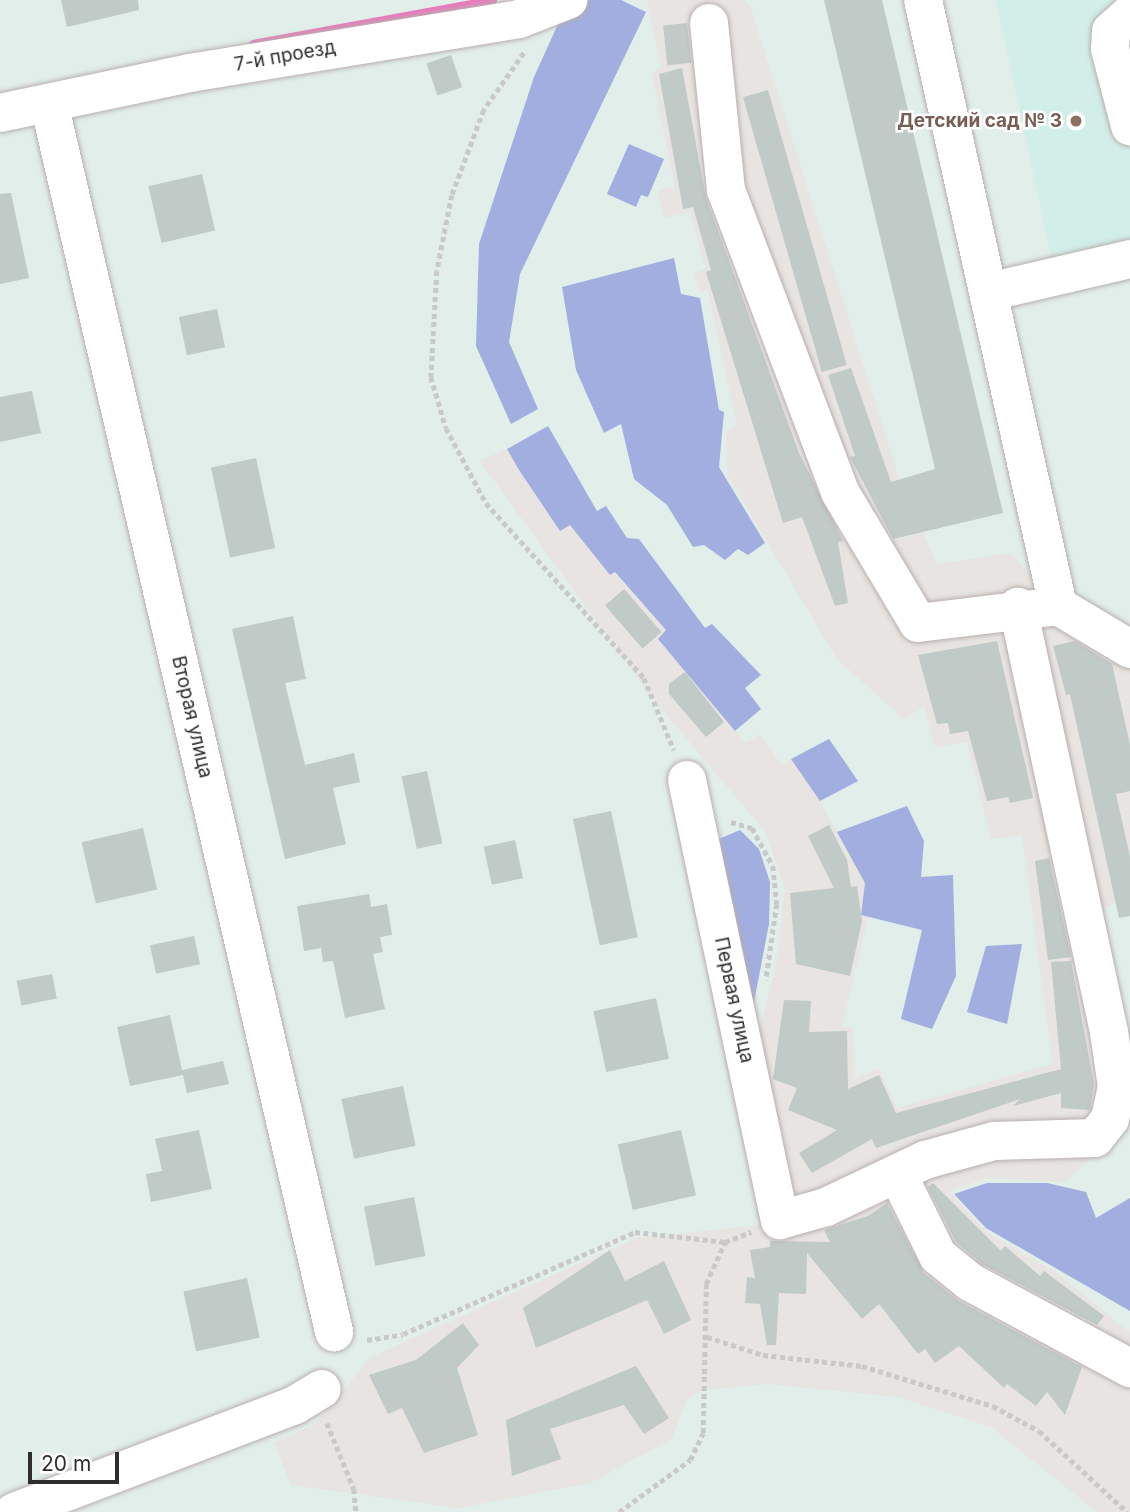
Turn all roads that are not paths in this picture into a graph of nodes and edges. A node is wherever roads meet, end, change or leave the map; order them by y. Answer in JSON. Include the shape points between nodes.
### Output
{"nodes":[{"id":1,"x":923,"y":0,"type":"edge"},
{"id":2,"x":560,"y":5,"type":"edge"},
{"id":3,"x":1130,"y":14,"type":"edge"},
{"id":4,"x":709,"y":23,"type":"dead end"},
{"id":5,"x":49,"y":103,"type":"junction"},
{"id":6,"x":0,"y":113,"type":"edge"},
{"id":7,"x":1130,"y":126,"type":"edge"},
{"id":8,"x":1130,"y":259,"type":"edge"},
{"id":9,"x":993,"y":291,"type":"junction"},
{"id":10,"x":1058,"y":606,"type":"junction"},
{"id":11,"x":1018,"y":607,"type":"junction"},
{"id":12,"x":1130,"y":649,"type":"edge"},
{"id":13,"x":687,"y":780,"type":"road end"},
{"id":14,"x":898,"y":1175,"type":"junction"},
{"id":15,"x":334,"y":1332,"type":"road end"},
{"id":16,"x":1130,"y":1368,"type":"edge"},
{"id":17,"x":322,"y":1389,"type":"dead end"},
{"id":18,"x":14,"y":1512,"type":"edge"}],
"edges":[{"from":1,"to":9,"type":"street"},
{"from":2,"to":5,"type":"street","name":"7-й проезд"},
{"from":3,"to":7,"type":"street","via":[[1111,31],[1110,49]]},
{"from":4,"to":11,"type":"street","via":[[726,190],[840,492],[918,623]]},
{"from":5,"to":6,"type":"street","name":"7-й проезд"},
{"from":5,"to":15,"type":"street","name":"Вторая улица"},
{"from":8,"to":9,"type":"street"},
{"from":9,"to":10,"type":"street"},
{"from":10,"to":11,"type":"street"},
{"from":10,"to":12,"type":"street"},
{"from":11,"to":14,"type":"street","via":[[1109,1032],[1116,1087],[1112,1108],[1095,1138],[994,1141],[925,1160]]},
{"from":13,"to":14,"type":"street","name":"Первая улица","via":[[780,1220]]},
{"from":14,"to":16,"type":"street","via":[[938,1256],[970,1282]]},
{"from":17,"to":18,"type":"street"}]}
